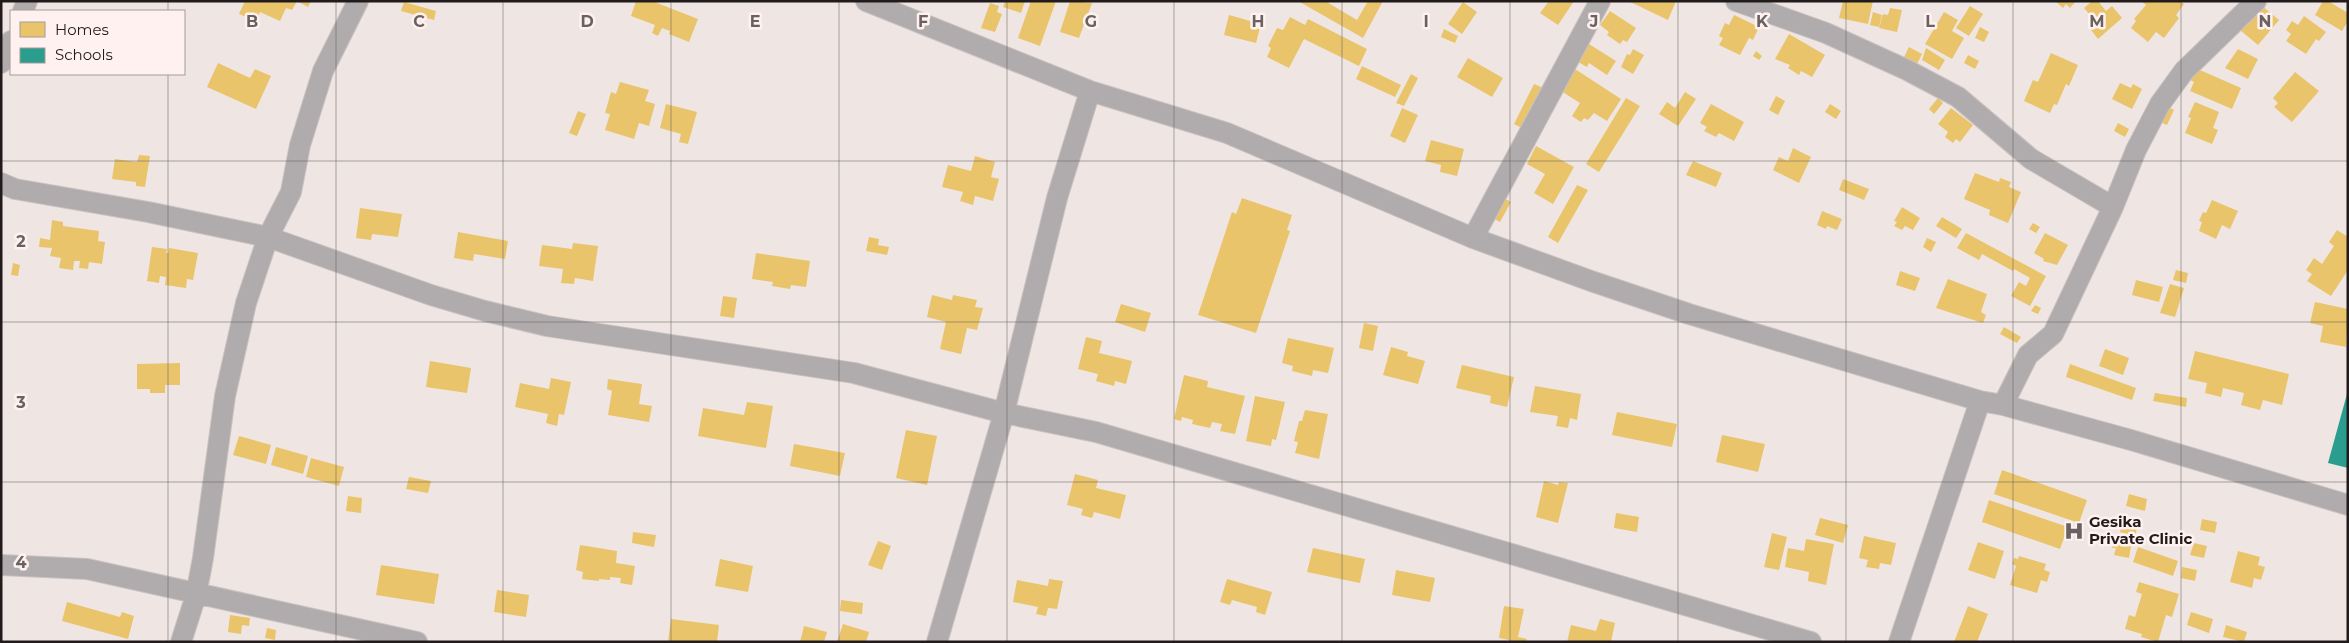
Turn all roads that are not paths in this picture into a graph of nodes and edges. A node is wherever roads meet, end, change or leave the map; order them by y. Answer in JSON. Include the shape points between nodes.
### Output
{"nodes":[{"id":1,"x":358,"y":1,"type":"edge"},
{"id":2,"x":866,"y":1,"type":"edge"},
{"id":3,"x":1600,"y":1,"type":"edge"},
{"id":4,"x":1736,"y":1,"type":"edge"},
{"id":5,"x":2256,"y":1,"type":"edge"},
{"id":6,"x":10,"y":42,"type":"edge"},
{"id":7,"x":1,"y":63,"type":"edge"},
{"id":8,"x":1090,"y":91,"type":"junction"},
{"id":9,"x":1,"y":183,"type":"edge"},
{"id":10,"x":2113,"y":206,"type":"junction"},
{"id":11,"x":268,"y":237,"type":"junction"},
{"id":12,"x":1473,"y":238,"type":"junction"},
{"id":13,"x":1980,"y":401,"type":"junction"},
{"id":14,"x":2003,"y":405,"type":"junction"},
{"id":15,"x":1004,"y":413,"type":"junction"},
{"id":16,"x":2348,"y":505,"type":"edge"},
{"id":17,"x":1,"y":565,"type":"edge"},
{"id":18,"x":196,"y":595,"type":"junction"},
{"id":19,"x":181,"y":642,"type":"edge"},
{"id":20,"x":417,"y":642,"type":"edge"},
{"id":21,"x":937,"y":642,"type":"edge"},
{"id":22,"x":1811,"y":642,"type":"edge"},
{"id":23,"x":1899,"y":642,"type":"edge"}],
"edges":[{"from":1,"to":11,"type":"street","via":[[323,71],[300,145],[291,192]]},
{"from":2,"to":8,"type":"street"},
{"from":3,"to":12,"type":"street"},
{"from":4,"to":10,"type":"street","via":[[1826,33],[1958,97],[2031,159]]},
{"from":5,"to":10,"type":"street","via":[[2184,71],[2160,104],[2136,150]]},
{"from":6,"to":7,"type":"street"},
{"from":8,"to":12,"type":"street","via":[[1227,134]]},
{"from":8,"to":15,"type":"street","via":[[1057,198]]},
{"from":9,"to":11,"type":"street","via":[[15,189]]},
{"from":10,"to":14,"type":"street","via":[[2053,334],[2028,355]]},
{"from":11,"to":15,"type":"street","via":[[484,311],[547,326],[854,373]]},
{"from":11,"to":18,"type":"street","via":[[246,303],[225,396],[204,558]]},
{"from":12,"to":13,"type":"street","via":[[1689,314]]},
{"from":13,"to":14,"type":"street"},
{"from":13,"to":23,"type":"street"},
{"from":14,"to":16,"type":"street"},
{"from":15,"to":21,"type":"street"},
{"from":15,"to":22,"type":"street","via":[[1096,432]]},
{"from":17,"to":18,"type":"street","via":[[87,569]]},
{"from":18,"to":19,"type":"street"},
{"from":18,"to":20,"type":"street"}]}
